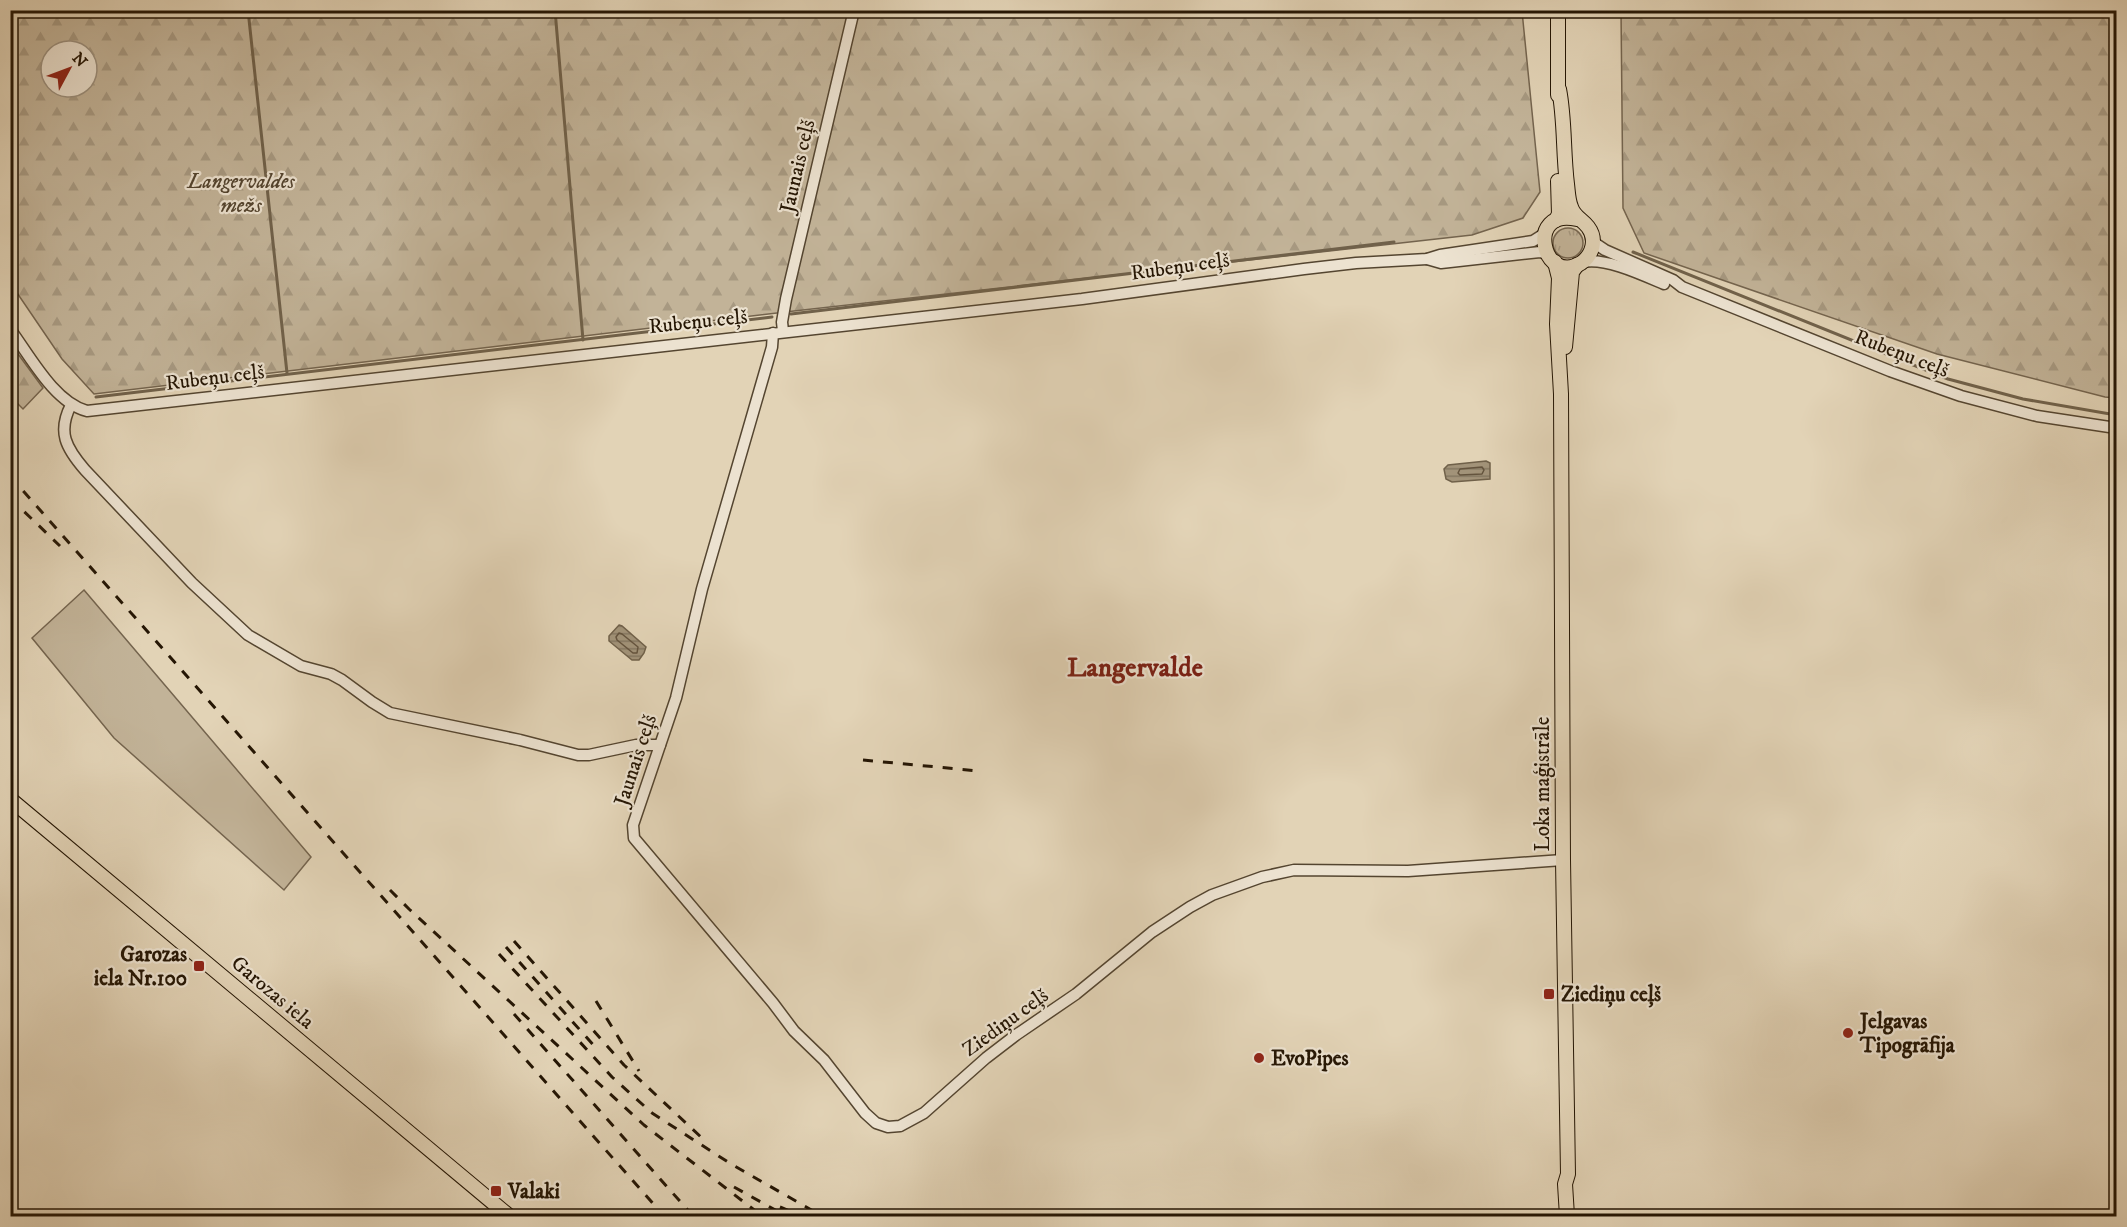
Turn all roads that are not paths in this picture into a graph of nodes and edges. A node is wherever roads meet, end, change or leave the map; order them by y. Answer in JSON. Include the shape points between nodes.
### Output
{"nodes":[{"id":1,"x":854,"y":10,"type":"edge"},
{"id":2,"x":1558,"y":10,"type":"edge"},
{"id":3,"x":1559,"y":89,"type":"junction"},
{"id":4,"x":1577,"y":219,"type":"junction"},
{"id":5,"x":1556,"y":220,"type":"junction"},
{"id":6,"x":1544,"y":234,"type":"junction"},
{"id":7,"x":1593,"y":242,"type":"junction"},
{"id":8,"x":1551,"y":258,"type":"junction"},
{"id":9,"x":1427,"y":259,"type":"junction"},
{"id":10,"x":1580,"y":263,"type":"junction"},
{"id":11,"x":1682,"y":287,"type":"junction"},
{"id":12,"x":10,"y":328,"type":"edge"},
{"id":13,"x":778,"y":332,"type":"junction"},
{"id":14,"x":1561,"y":394,"type":"junction"},
{"id":15,"x":71,"y":405,"type":"junction"},
{"id":16,"x":2116,"y":428,"type":"edge"},
{"id":17,"x":660,"y":745,"type":"junction"},
{"id":18,"x":10,"y":799,"type":"edge"},
{"id":19,"x":1563,"y":860,"type":"junction"},
{"id":20,"x":876,"y":1123,"type":"joint"},
{"id":21,"x":1568,"y":1174,"type":"junction"},
{"id":22,"x":509,"y":1216,"type":"edge"},
{"id":23,"x":1568,"y":1216,"type":"edge"},
{"id":24,"x":1574,"y":1216,"type":"edge"}],
"edges":[{"from":1,"to":13,"type":"street","name":"Jaunais ceļš"},
{"from":2,"to":3,"type":"main road"},
{"from":3,"to":4,"type":"main road","via":[[1563,154],[1570,203]]},
{"from":3,"to":5,"type":"main road","via":[[1560,203]]},
{"from":4,"to":5,"type":"main road"},
{"from":4,"to":7,"type":"main road","via":[[1590,230]]},
{"from":5,"to":6,"type":"main road"},
{"from":6,"to":8,"type":"main road","name":"Loka maģistrāle"},
{"from":6,"to":9,"type":"street","name":"Rubeņu ceļš","via":[[1533,240]]},
{"from":7,"to":10,"type":"main road","name":"Loka maģistrāle","via":[[1590,253]]},
{"from":7,"to":11,"type":"street","name":"Rubeņu ceļš"},
{"from":8,"to":9,"type":"street","name":"Rubeņu ceļš","via":[[1540,252],[1441,263]]},
{"from":8,"to":10,"type":"main road","via":[[1566,266]]},
{"from":8,"to":14,"type":"main road","name":"Loka maģistrāle","via":[[1559,278]]},
{"from":9,"to":13,"type":"street","name":"Rubeņu ceļš","via":[[1325,267]]},
{"from":10,"to":11,"type":"street","name":"Rubeņu ceļš","via":[[1602,262],[1671,287]]},
{"from":10,"to":14,"type":"main road","name":"Loka maģistrāle","via":[[1572,272]]},
{"from":11,"to":16,"type":"street","name":"Rubeņu ceļš","via":[[1961,396],[2037,416]]},
{"from":12,"to":15,"type":"street","via":[[59,395]]},
{"from":13,"to":15,"type":"street","name":"Rubeņu ceļš","via":[[105,410],[87,411]]},
{"from":13,"to":17,"type":"street","name":"Jaunais ceļš"},
{"from":14,"to":19,"type":"main road","name":"Loka maģistrāle"},
{"from":15,"to":17,"type":"street","via":[[64,418],[66,440],[85,470],[192,583],[240,627],[301,666],[331,674],[390,712],[578,755]]},
{"from":17,"to":20,"type":"street","name":"Jaunais ceļš","via":[[633,825],[634,838]]},
{"from":18,"to":22,"type":"main road","name":"Garozas iela"},
{"from":19,"to":20,"type":"street","name":"Ziediņu ceļš","via":[[1408,871],[1294,870],[1212,895],[1152,932],[1076,994],[986,1058],[924,1113],[900,1126]]},
{"from":19,"to":21,"type":"main road","name":"Loka maģistrāle"},
{"from":21,"to":23,"type":"main road","name":"Loka maģistrāle"},
{"from":21,"to":24,"type":"main road","name":"Loka maģistrāle"}]}
